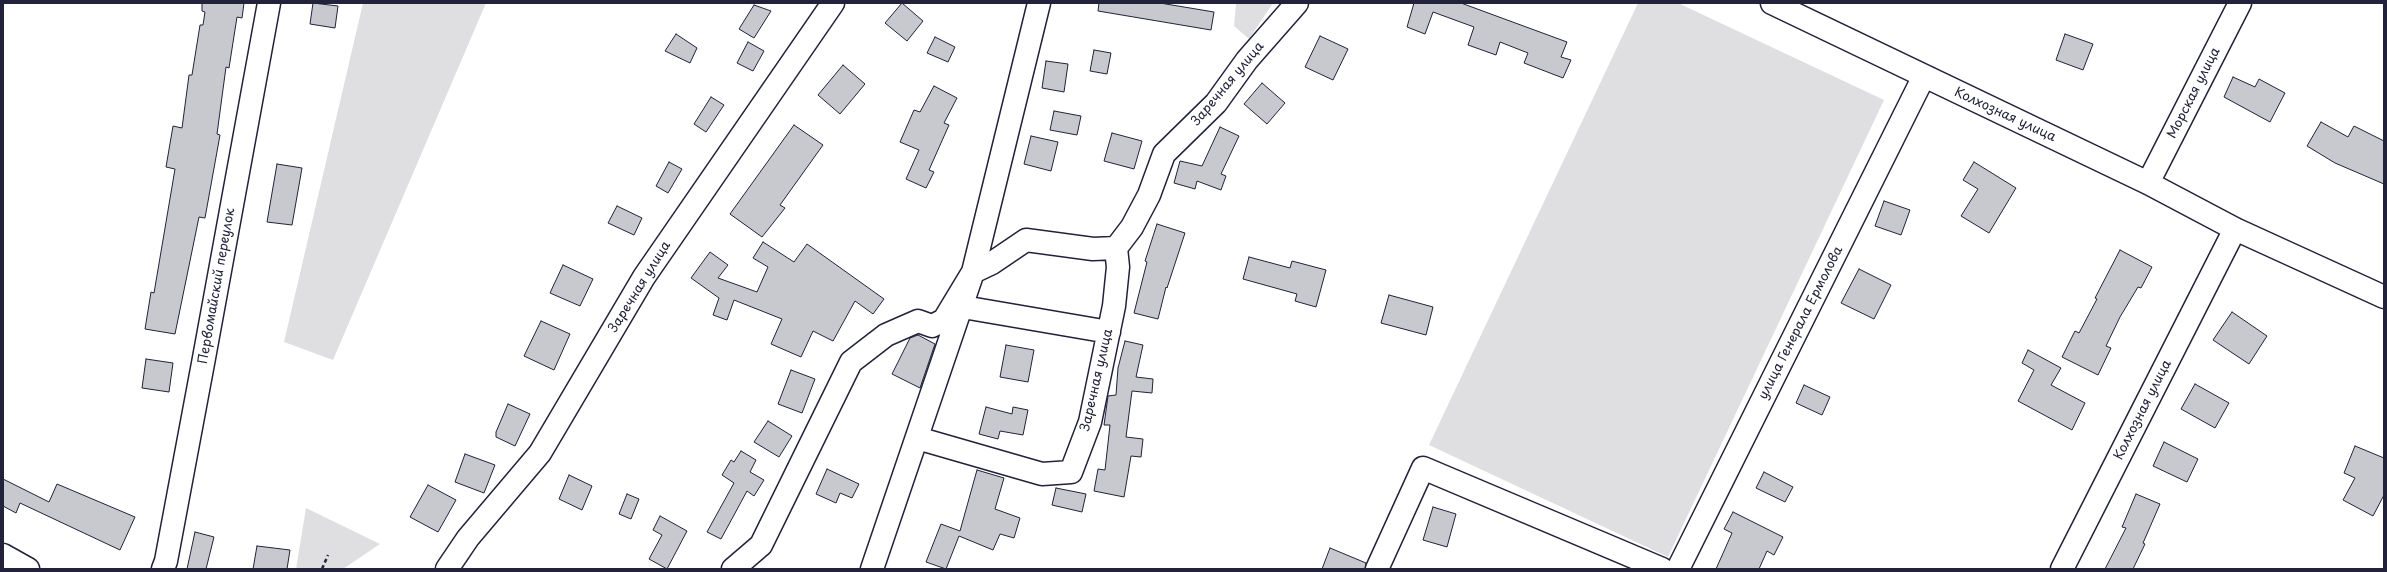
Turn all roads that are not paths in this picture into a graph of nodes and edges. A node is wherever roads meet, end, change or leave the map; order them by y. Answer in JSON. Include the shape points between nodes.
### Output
{"nodes":[{"id":1,"x":268,"y":3,"type":"edge"},
{"id":2,"x":833,"y":3,"type":"edge"},
{"id":3,"x":1040,"y":3,"type":"edge"},
{"id":4,"x":1297,"y":3,"type":"edge"},
{"id":5,"x":1772,"y":3,"type":"edge"},
{"id":6,"x":2240,"y":3,"type":"edge"},
{"id":7,"x":1924,"y":76,"type":"junction"},
{"id":8,"x":2148,"y":183,"type":"junction"},
{"id":9,"x":2235,"y":229,"type":"junction"},
{"id":10,"x":1116,"y":248,"type":"junction"},
{"id":11,"x":973,"y":272,"type":"junction"},
{"id":12,"x":2384,"y":297,"type":"edge"},
{"id":13,"x":962,"y":307,"type":"junction"},
{"id":14,"x":1109,"y":332,"type":"junction"},
{"id":15,"x":917,"y":438,"type":"junction"},
{"id":16,"x":3,"y":555,"type":"edge"},
{"id":17,"x":28,"y":569,"type":"edge"},
{"id":18,"x":162,"y":569,"type":"edge"},
{"id":19,"x":447,"y":569,"type":"edge"},
{"id":20,"x":733,"y":569,"type":"edge"},
{"id":21,"x":872,"y":569,"type":"edge"},
{"id":22,"x":1377,"y":569,"type":"edge"},
{"id":23,"x":1662,"y":569,"type":"edge"},
{"id":24,"x":1678,"y":569,"type":"edge"},
{"id":25,"x":2062,"y":569,"type":"edge"}],
"edges":[{"from":1,"to":18,"type":"street","name":"Первомайский переулок","via":[[166,561]]},
{"from":2,"to":19,"type":"street","name":"Заречная улица","via":[[644,277],[540,453],[468,538]]},
{"from":3,"to":11,"type":"street"},
{"from":4,"to":10,"type":"street","name":"Заречная улица","via":[[1247,60],[1216,103],[1164,154],[1149,195],[1132,227]]},
{"from":5,"to":7,"type":"street","name":"Колхозная улица"},
{"from":6,"to":8,"type":"street","name":"Морская улица"},
{"from":7,"to":8,"type":"street","name":"Колхозная улица"},
{"from":7,"to":24,"type":"street","name":"улица Генерала Ермолова"},
{"from":8,"to":9,"type":"street","name":"Колхозная улица"},
{"from":9,"to":12,"type":"street","name":"Колхозная улица"},
{"from":9,"to":25,"type":"street","name":"Колхозная улица"},
{"from":10,"to":11,"type":"street","via":[[1093,250],[1026,240],[992,263]]},
{"from":10,"to":14,"type":"street","name":"Заречная улица","via":[[1118,267]]},
{"from":11,"to":13,"type":"street"},
{"from":11,"to":20,"type":"street","via":[[944,320],[932,326],[918,321],[886,335],[852,362],[761,545]]},
{"from":13,"to":14,"type":"street"},
{"from":13,"to":15,"type":"street"},
{"from":14,"to":15,"type":"street","name":"Заречная улица","via":[[1090,422],[1071,472],[1042,474]]},
{"from":15,"to":21,"type":"street"},
{"from":16,"to":17,"type":"street"},
{"from":22,"to":23,"type":"street","via":[[1423,468]]}]}
